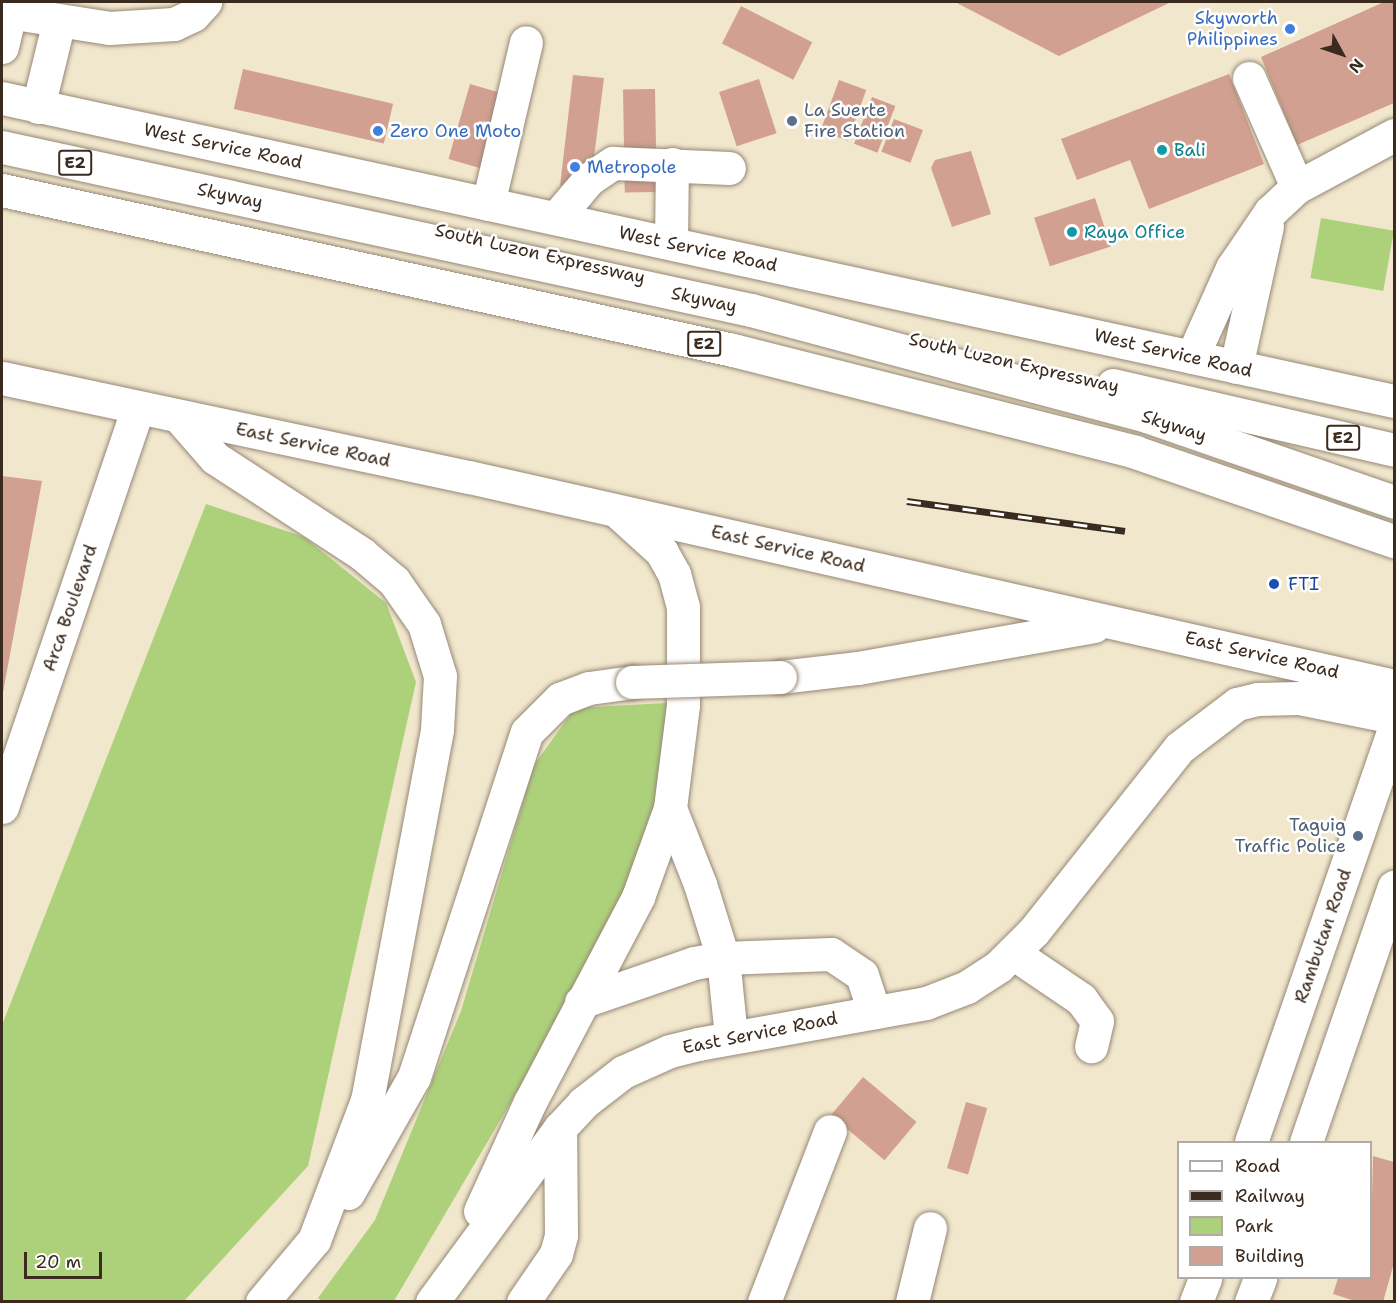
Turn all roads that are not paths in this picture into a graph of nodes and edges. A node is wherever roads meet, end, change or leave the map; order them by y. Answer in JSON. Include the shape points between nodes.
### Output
{"nodes":[{"id":1,"x":206,"y":2,"type":"edge"},
{"id":2,"x":6,"y":12,"type":"edge"},
{"id":3,"x":59,"y":21,"type":"junction"},
{"id":4,"x":526,"y":42,"type":"dead end"},
{"id":5,"x":2,"y":47,"type":"edge"},
{"id":6,"x":1249,"y":78,"type":"dead end"},
{"id":7,"x":2,"y":98,"type":"edge"},
{"id":8,"x":38,"y":106,"type":"junction"},
{"id":9,"x":2,"y":132,"type":"edge"},
{"id":10,"x":1395,"y":135,"type":"edge"},
{"id":11,"x":2,"y":147,"type":"edge"},
{"id":12,"x":672,"y":164,"type":"junction"},
{"id":13,"x":729,"y":168,"type":"dead end"},
{"id":14,"x":1297,"y":187,"type":"junction"},
{"id":15,"x":2,"y":190,"type":"edge"},
{"id":16,"x":2,"y":196,"type":"edge"},
{"id":17,"x":488,"y":204,"type":"junction"},
{"id":18,"x":1270,"y":212,"type":"junction"},
{"id":19,"x":556,"y":218,"type":"junction"},
{"id":20,"x":671,"y":243,"type":"junction"},
{"id":21,"x":1192,"y":357,"type":"junction"},
{"id":22,"x":1236,"y":367,"type":"junction"},
{"id":23,"x":2,"y":378,"type":"edge"},
{"id":24,"x":1395,"y":401,"type":"edge"},
{"id":25,"x":138,"y":408,"type":"junction"},
{"id":26,"x":180,"y":418,"type":"junction"},
{"id":27,"x":1395,"y":450,"type":"edge"},
{"id":28,"x":1395,"y":503,"type":"edge"},
{"id":29,"x":612,"y":509,"type":"junction"},
{"id":30,"x":1395,"y":541,"type":"edge"},
{"id":31,"x":1114,"y":623,"type":"junction"},
{"id":32,"x":1395,"y":686,"type":"edge"},
{"id":33,"x":1395,"y":717,"type":"edge"},
{"id":34,"x":1395,"y":730,"type":"edge"},
{"id":35,"x":2,"y":807,"type":"edge"},
{"id":36,"x":670,"y":808,"type":"junction"},
{"id":37,"x":1395,"y":887,"type":"edge"},
{"id":38,"x":1013,"y":953,"type":"junction"},
{"id":39,"x":723,"y":958,"type":"junction"},
{"id":40,"x":581,"y":1002,"type":"junction"},
{"id":41,"x":874,"y":1012,"type":"junction"},
{"id":42,"x":731,"y":1037,"type":"junction"},
{"id":43,"x":1091,"y":1046,"type":"dead end"},
{"id":44,"x":560,"y":1128,"type":"junction"},
{"id":45,"x":830,"y":1131,"type":"dead end"},
{"id":46,"x":1252,"y":1141,"type":"edge"},
{"id":47,"x":1307,"y":1141,"type":"edge"},
{"id":48,"x":930,"y":1228,"type":"dead end"},
{"id":49,"x":314,"y":1240,"type":"junction"},
{"id":50,"x":452,"y":1272,"type":"junction"},
{"id":51,"x":1205,"y":1279,"type":"edge"},
{"id":52,"x":1260,"y":1279,"type":"edge"},
{"id":53,"x":262,"y":1302,"type":"edge"},
{"id":54,"x":432,"y":1302,"type":"edge"},
{"id":55,"x":523,"y":1302,"type":"edge"},
{"id":56,"x":764,"y":1302,"type":"edge"},
{"id":57,"x":912,"y":1302,"type":"edge"},
{"id":58,"x":1196,"y":1302,"type":"edge"},
{"id":59,"x":1251,"y":1302,"type":"edge"}],
"edges":[{"from":1,"to":3,"type":"main road","via":[[193,15],[174,24],[109,28]]},
{"from":2,"to":3,"type":"main road"},
{"from":2,"to":5,"type":"main road"},
{"from":3,"to":8,"type":"main road"},
{"from":4,"to":17,"type":"main road"},
{"from":6,"to":14,"type":"main road"},
{"from":7,"to":8,"type":"main road","name":"West Service Road"},
{"from":8,"to":17,"type":"main road","name":"West Service Road"},
{"from":9,"to":27,"type":"main road","name":"South Luzon Expressway","number":"E2"},
{"from":10,"to":14,"type":"main road"},
{"from":11,"to":28,"type":"main road","name":"Skyway","number":"E2","via":[[751,310],[1146,416]]},
{"from":12,"to":13,"type":"main road"},
{"from":12,"to":19,"type":"main road","via":[[613,163],[589,179]]},
{"from":12,"to":20,"type":"main road"},
{"from":14,"to":18,"type":"main road"},
{"from":15,"to":30,"type":"main road","name":"Skyway","number":"E2","bridge":true,"via":[[813,370],[1135,452]]},
{"from":16,"to":28,"type":"main road","number":"E2"},
{"from":17,"to":19,"type":"main road","name":"West Service Road"},
{"from":18,"to":21,"type":"main road","via":[[1232,268]]},
{"from":18,"to":22,"type":"main road"},
{"from":19,"to":20,"type":"main road","name":"West Service Road"},
{"from":20,"to":21,"type":"main road","name":"West Service Road"},
{"from":21,"to":22,"type":"main road","name":"West Service Road"},
{"from":22,"to":24,"type":"main road","name":"West Service Road"},
{"from":23,"to":25,"type":"main road","name":"East Service Road"},
{"from":25,"to":26,"type":"main road","name":"East Service Road"},
{"from":25,"to":35,"type":"main road","name":"Arca Boulevard"},
{"from":26,"to":29,"type":"main road","name":"East Service Road"},
{"from":26,"to":49,"type":"main road","name":"East Service Road","via":[[215,458],[362,554],[394,581],[424,624],[440,676],[437,730],[376,1065],[355,1137]]},
{"from":29,"to":31,"type":"main road","name":"East Service Road"},
{"from":29,"to":36,"type":"main road","via":[[662,552],[674,574],[683,607],[683,705]]},
{"from":31,"to":32,"type":"main road","name":"East Service Road"},
{"from":31,"to":49,"type":"main road","bridge":true,"via":[[858,668],[780,677],[632,681],[589,688],[560,699],[526,732],[414,1077],[373,1154]]},
{"from":33,"to":38,"type":"main road","name":"East Service Road","via":[[1318,700],[1277,698],[1237,704],[1217,715],[1179,748],[1053,909]]},
{"from":34,"to":46,"type":"main road","name":"Rambutan Road"},
{"from":36,"to":39,"type":"main road"},
{"from":36,"to":40,"type":"main road","via":[[638,897]]},
{"from":37,"to":47,"type":"main road"},
{"from":38,"to":41,"type":"main road","name":"East Service Road","via":[[982,977],[947,996]]},
{"from":38,"to":43,"type":"main road","via":[[1081,999],[1096,1021]]},
{"from":39,"to":40,"type":"main road","via":[[694,963]]},
{"from":39,"to":41,"type":"main road","via":[[831,954],[862,975]]},
{"from":39,"to":42,"type":"main road"},
{"from":40,"to":50,"type":"main road"},
{"from":41,"to":42,"type":"main road","name":"East Service Road"},
{"from":42,"to":44,"type":"main road","name":"East Service Road","via":[[670,1051],[623,1072],[583,1103]]},
{"from":44,"to":50,"type":"main road","name":"East Service Road"},
{"from":44,"to":55,"type":"main road","via":[[561,1235],[556,1254]]},
{"from":45,"to":56,"type":"main road"},
{"from":48,"to":57,"type":"main road"},
{"from":49,"to":53,"type":"main road","name":"East Service Road"},
{"from":50,"to":54,"type":"main road","name":"East Service Road"},
{"from":51,"to":58,"type":"main road"},
{"from":52,"to":59,"type":"main road"}]}
